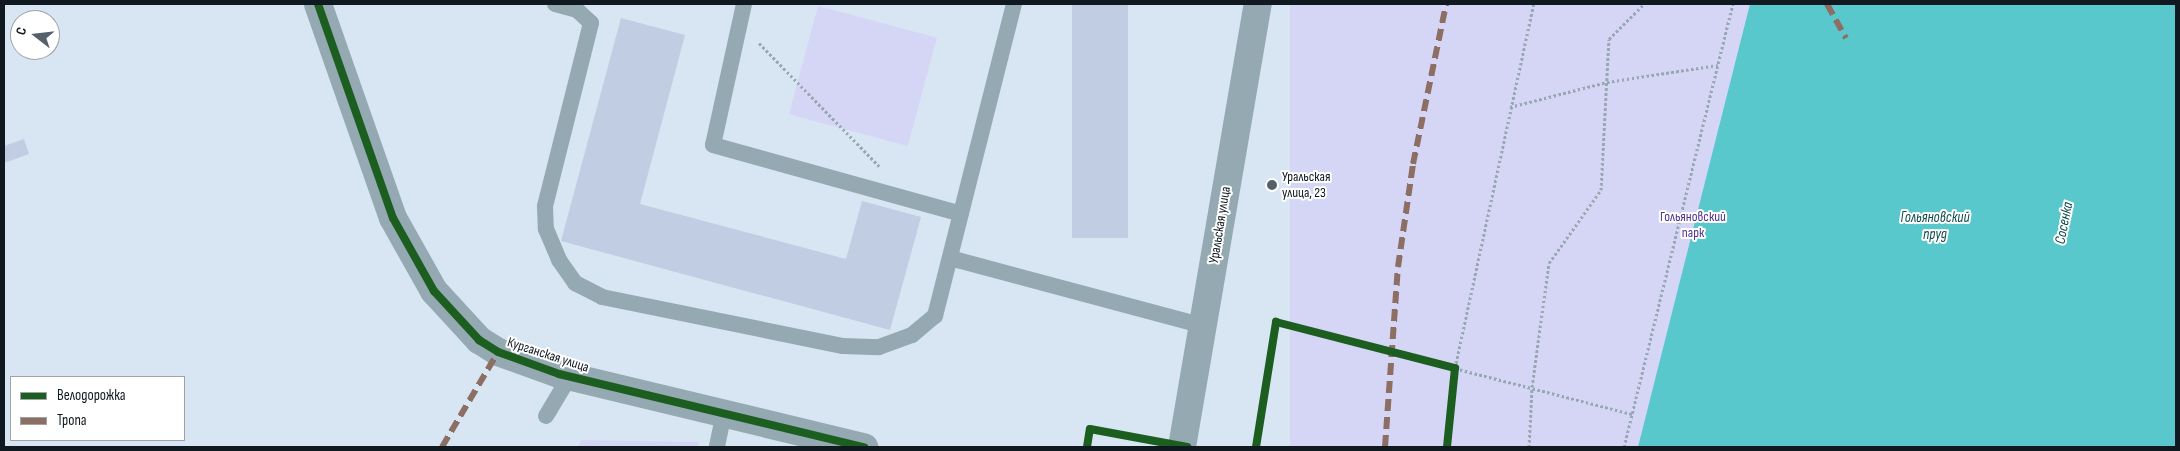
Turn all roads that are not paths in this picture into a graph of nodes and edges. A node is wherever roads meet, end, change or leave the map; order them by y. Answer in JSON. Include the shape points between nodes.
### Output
{"nodes":[{"id":1,"x":318,"y":4,"type":"edge"},
{"id":2,"x":555,"y":4,"type":"edge"},
{"id":3,"x":744,"y":4,"type":"edge"},
{"id":4,"x":1014,"y":4,"type":"edge"},
{"id":5,"x":1258,"y":4,"type":"edge"},
{"id":6,"x":961,"y":214,"type":"junction"},
{"id":7,"x":950,"y":258,"type":"junction"},
{"id":8,"x":1203,"y":326,"type":"junction"},
{"id":9,"x":570,"y":376,"type":"junction"},
{"id":10,"x":724,"y":414,"type":"junction"},
{"id":11,"x":546,"y":416,"type":"dead end"},
{"id":12,"x":717,"y":446,"type":"edge"},
{"id":13,"x":864,"y":447,"type":"edge"},
{"id":14,"x":1182,"y":447,"type":"edge"}],
"edges":[{"from":1,"to":9,"type":"street","name":"Курганская улица","via":[[390,210],[434,291],[454,318],[498,352]]},
{"from":2,"to":7,"type":"lane","via":[[577,10],[592,23],[545,206],[546,229],[559,260],[575,283],[602,297],[843,346],[879,347],[912,335],[935,316]]},
{"from":3,"to":6,"type":"lane","via":[[742,25],[713,145]]},
{"from":4,"to":6,"type":"lane"},
{"from":5,"to":8,"type":"main road","name":"Уральская улица"},
{"from":6,"to":7,"type":"lane"},
{"from":7,"to":8,"type":"lane"},
{"from":8,"to":14,"type":"main road","name":"Уральская улица"},
{"from":9,"to":10,"type":"street","name":"Курганская улица"},
{"from":9,"to":11,"type":"lane"},
{"from":10,"to":12,"type":"lane"},
{"from":10,"to":13,"type":"street","name":"Курганская улица"}]}
